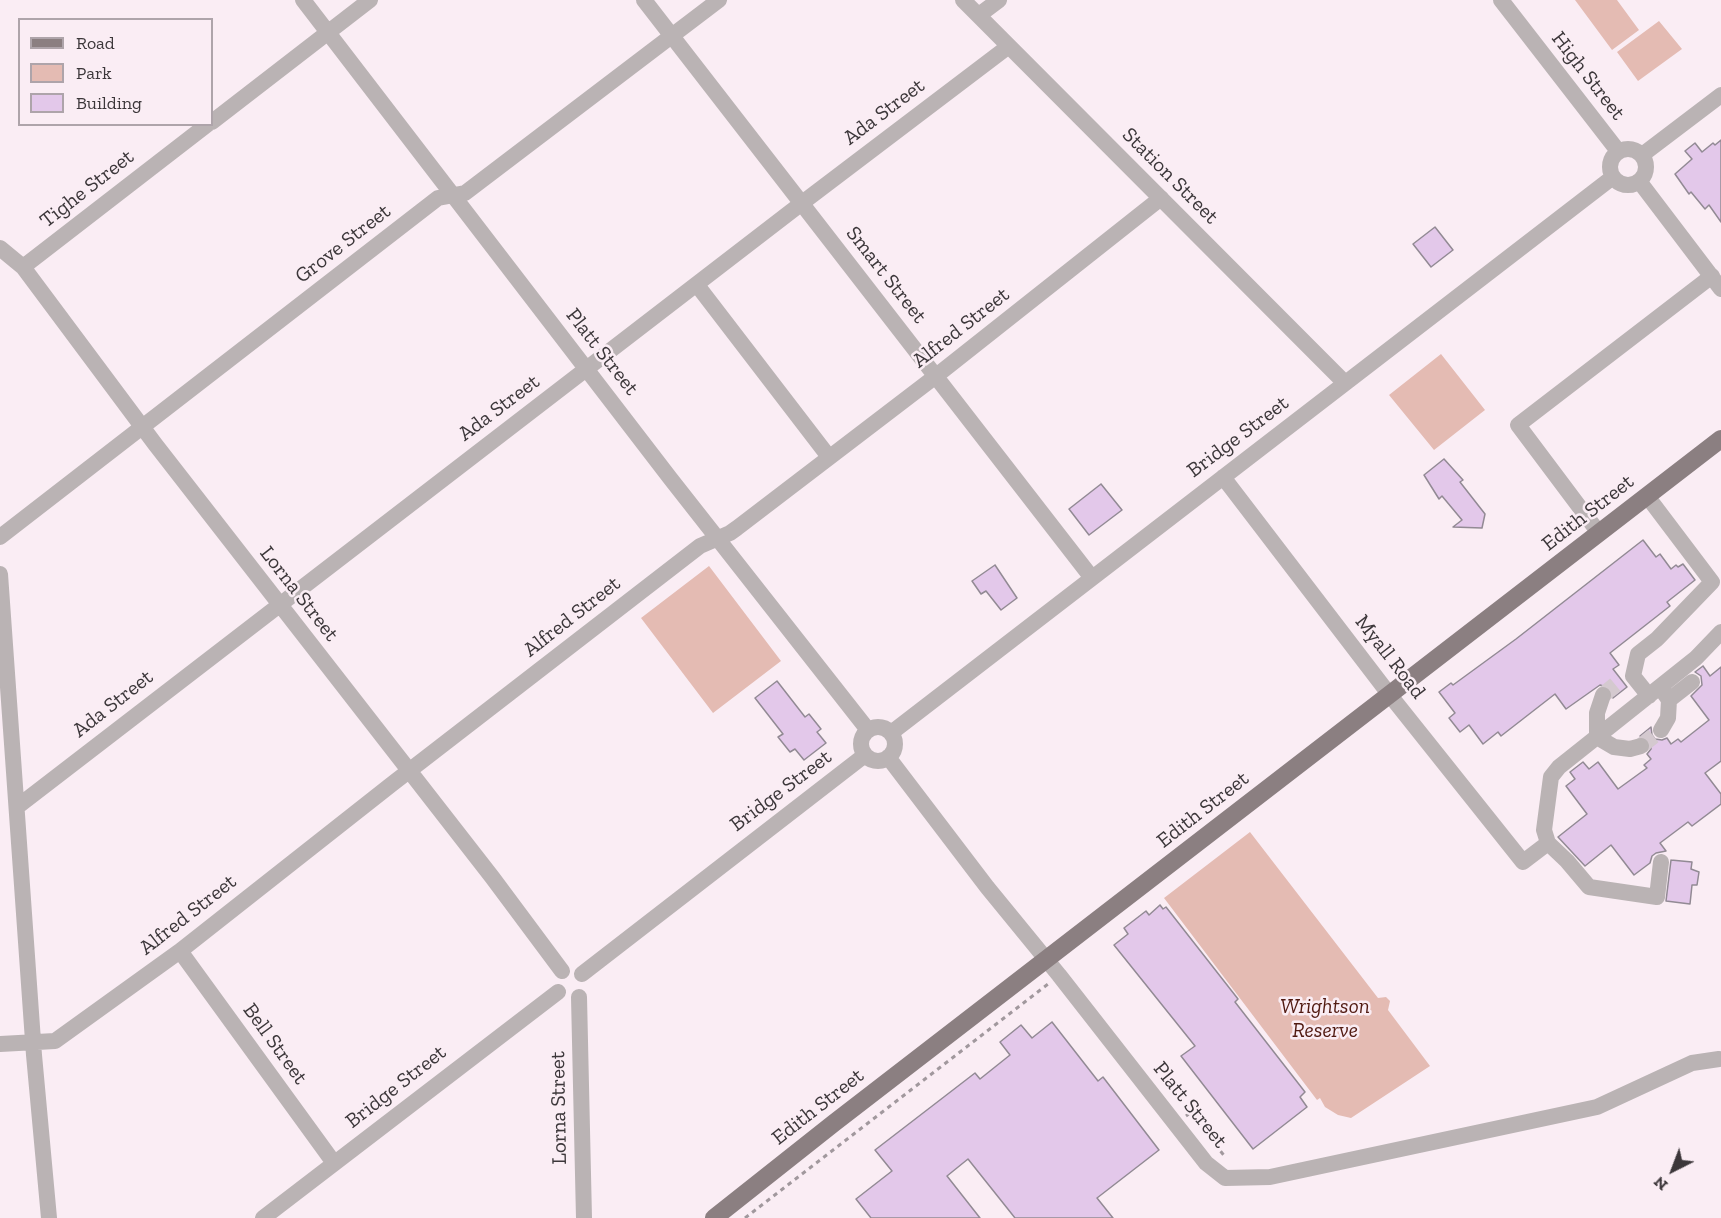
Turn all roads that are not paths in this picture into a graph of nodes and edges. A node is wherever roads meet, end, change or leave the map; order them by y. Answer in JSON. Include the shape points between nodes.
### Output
{"nodes":[{"id":1,"x":303,"y":0,"type":"edge"},
{"id":2,"x":370,"y":0,"type":"edge"},
{"id":3,"x":644,"y":0,"type":"edge"},
{"id":4,"x":720,"y":0,"type":"edge"},
{"id":5,"x":963,"y":0,"type":"edge"},
{"id":6,"x":999,"y":0,"type":"edge"},
{"id":7,"x":1501,"y":0,"type":"edge"},
{"id":8,"x":979,"y":15,"type":"junction"},
{"id":9,"x":328,"y":32,"type":"junction"},
{"id":10,"x":672,"y":36,"type":"junction"},
{"id":11,"x":1009,"y":46,"type":"junction"},
{"id":12,"x":1721,"y":95,"type":"edge"},
{"id":13,"x":213,"y":121,"type":"edge"},
{"id":14,"x":206,"y":126,"type":"edge"},
{"id":15,"x":1618,"y":151,"type":"junction"},
{"id":16,"x":1642,"y":155,"type":"junction"},
{"id":17,"x":1613,"y":177,"type":"junction"},
{"id":18,"x":1639,"y":181,"type":"junction"},
{"id":19,"x":453,"y":196,"type":"junction"},
{"id":20,"x":1161,"y":198,"type":"junction"},
{"id":21,"x":802,"y":202,"type":"junction"},
{"id":22,"x":0,"y":248,"type":"edge"},
{"id":23,"x":23,"y":267,"type":"junction"},
{"id":24,"x":1716,"y":282,"type":"edge"},
{"id":25,"x":697,"y":285,"type":"junction"},
{"id":26,"x":587,"y":369,"type":"junction"},
{"id":27,"x":936,"y":376,"type":"junction"},
{"id":28,"x":1345,"y":383,"type":"junction"},
{"id":29,"x":142,"y":427,"type":"junction"},
{"id":30,"x":1721,"y":439,"type":"edge"},
{"id":31,"x":829,"y":457,"type":"junction"},
{"id":32,"x":1223,"y":477,"type":"junction"},
{"id":33,"x":1647,"y":496,"type":"junction"},
{"id":34,"x":1599,"y":533,"type":"junction"},
{"id":35,"x":0,"y":537,"type":"edge"},
{"id":36,"x":717,"y":538,"type":"junction"},
{"id":37,"x":0,"y":574,"type":"edge"},
{"id":38,"x":1092,"y":578,"type":"junction"},
{"id":39,"x":278,"y":604,"type":"junction"},
{"id":40,"x":1721,"y":632,"type":"edge"},
{"id":41,"x":1692,"y":682,"type":"dead end"},
{"id":42,"x":1389,"y":694,"type":"junction"},
{"id":43,"x":1659,"y":694,"type":"junction"},
{"id":44,"x":1603,"y":695,"type":"tunnel mouth"},
{"id":45,"x":868,"y":730,"type":"junction"},
{"id":46,"x":1661,"y":730,"type":"dead end"},
{"id":47,"x":891,"y":733,"type":"junction"},
{"id":48,"x":1597,"y":737,"type":"junction"},
{"id":49,"x":1641,"y":746,"type":"tunnel mouth"},
{"id":50,"x":865,"y":754,"type":"junction"},
{"id":51,"x":888,"y":758,"type":"junction"},
{"id":52,"x":408,"y":771,"type":"junction"},
{"id":53,"x":16,"y":807,"type":"junction"},
{"id":54,"x":1548,"y":843,"type":"junction"},
{"id":55,"x":1661,"y":862,"type":"dead end"},
{"id":56,"x":180,"y":951,"type":"junction"},
{"id":57,"x":1047,"y":959,"type":"junction"},
{"id":58,"x":562,"y":971,"type":"junction"},
{"id":59,"x":582,"y":974,"type":"junction"},
{"id":60,"x":558,"y":992,"type":"junction"},
{"id":61,"x":579,"y":997,"type":"junction"},
{"id":62,"x":0,"y":1044,"type":"edge"},
{"id":63,"x":33,"y":1044,"type":"junction"},
{"id":64,"x":1719,"y":1059,"type":"dead end"},
{"id":65,"x":334,"y":1163,"type":"junction"},
{"id":66,"x":49,"y":1218,"type":"edge"},
{"id":67,"x":263,"y":1218,"type":"edge"},
{"id":68,"x":584,"y":1218,"type":"edge"},
{"id":69,"x":714,"y":1218,"type":"edge"}],
"edges":[{"from":1,"to":9,"type":"street","name":"Platt Street"},
{"from":2,"to":9,"type":"street","name":"Tighe Street"},
{"from":3,"to":10,"type":"street","name":"Smart Street"},
{"from":4,"to":10,"type":"street","name":"Grove Street"},
{"from":5,"to":8,"type":"street","name":"Station Street"},
{"from":6,"to":8,"type":"street"},
{"from":7,"to":15,"type":"street","name":"High Street"},
{"from":8,"to":11,"type":"street","name":"Station Street"},
{"from":9,"to":13,"type":"street","name":"Tighe Street"},
{"from":9,"to":19,"type":"street","name":"Platt Street"},
{"from":10,"to":19,"type":"street","name":"Grove Street","via":[[465,193]]},
{"from":10,"to":21,"type":"street","name":"Smart Street"},
{"from":11,"to":20,"type":"street","name":"Station Street"},
{"from":11,"to":21,"type":"street","name":"Ada Street"},
{"from":12,"to":16,"type":"street"},
{"from":14,"to":23,"type":"street","name":"Tighe Street"},
{"from":15,"to":16,"type":"street","via":[[1630,148]]},
{"from":15,"to":17,"type":"street","via":[[1610,163]]},
{"from":16,"to":18,"type":"street","via":[[1646,169]]},
{"from":17,"to":18,"type":"street","via":[[1626,185]]},
{"from":17,"to":28,"type":"street","name":"Bridge Street"},
{"from":18,"to":24,"type":"street"},
{"from":19,"to":26,"type":"street","name":"Platt Street"},
{"from":19,"to":29,"type":"street","name":"Grove Street","via":[[438,198]]},
{"from":20,"to":27,"type":"street","name":"Alfred Street"},
{"from":20,"to":28,"type":"street","name":"Station Street"},
{"from":21,"to":25,"type":"street","name":"Ada Street"},
{"from":21,"to":27,"type":"street","name":"Smart Street"},
{"from":22,"to":23,"type":"street","name":"Lorna Street"},
{"from":23,"to":29,"type":"street","name":"Lorna Street"},
{"from":24,"to":34,"type":"street","via":[[1518,425]]},
{"from":25,"to":26,"type":"street","name":"Ada Street"},
{"from":25,"to":31,"type":"street"},
{"from":26,"to":36,"type":"street","name":"Platt Street"},
{"from":26,"to":39,"type":"street","name":"Ada Street"},
{"from":27,"to":31,"type":"street","name":"Alfred Street"},
{"from":27,"to":38,"type":"street","name":"Smart Street"},
{"from":28,"to":32,"type":"street","name":"Bridge Street"},
{"from":29,"to":35,"type":"street","name":"Grove Street"},
{"from":29,"to":39,"type":"street","name":"Lorna Street"},
{"from":30,"to":33,"type":"main road","name":"Edith Street"},
{"from":31,"to":36,"type":"street","name":"Alfred Street","via":[[730,533]]},
{"from":32,"to":38,"type":"street","name":"Bridge Street"},
{"from":32,"to":42,"type":"street","name":"Myall Road"},
{"from":33,"to":34,"type":"main road","name":"Edith Street"},
{"from":33,"to":43,"type":"street","via":[[1712,582],[1638,654],[1628,678]]},
{"from":34,"to":42,"type":"main road","name":"Edith Street"},
{"from":36,"to":45,"type":"street","name":"Platt Street"},
{"from":36,"to":52,"type":"street","name":"Alfred Street","via":[[700,546]]},
{"from":37,"to":53,"type":"street"},
{"from":38,"to":47,"type":"street","name":"Bridge Street"},
{"from":39,"to":52,"type":"street","name":"Lorna Street"},
{"from":39,"to":53,"type":"street","name":"Ada Street"},
{"from":40,"to":43,"type":"street"},
{"from":41,"to":43,"type":"street"},
{"from":42,"to":54,"type":"street","name":"Myall Road","via":[[1523,862]]},
{"from":42,"to":57,"type":"main road","name":"Edith Street"},
{"from":43,"to":46,"type":"street","via":[[1668,718]]},
{"from":43,"to":48,"type":"street"},
{"from":44,"to":48,"type":"street","via":[[1597,713]]},
{"from":45,"to":47,"type":"street","via":[[877,727]]},
{"from":45,"to":50,"type":"street","via":[[861,742]]},
{"from":47,"to":51,"type":"street","via":[[895,744]]},
{"from":48,"to":49,"type":"street","via":[[1614,747]]},
{"from":48,"to":54,"type":"street","via":[[1551,777],[1544,830]]},
{"from":50,"to":51,"type":"street","via":[[876,760]]},
{"from":50,"to":59,"type":"street","name":"Bridge Street"},
{"from":51,"to":57,"type":"street","name":"Platt Street"},
{"from":52,"to":56,"type":"street","name":"Alfred Street"},
{"from":52,"to":58,"type":"street","name":"Lorna Street"},
{"from":53,"to":63,"type":"street"},
{"from":54,"to":55,"type":"street","via":[[1589,887],[1657,897]]},
{"from":56,"to":63,"type":"street","name":"Alfred Street","via":[[55,1041]]},
{"from":56,"to":65,"type":"street","name":"Bell Street"},
{"from":57,"to":64,"type":"street","name":"Platt Street","via":[[1206,1163],[1225,1178],[1270,1177],[1597,1107],[1692,1063]]},
{"from":57,"to":69,"type":"main road","name":"Edith Street"},
{"from":58,"to":59,"type":"street","via":[[571,968]]},
{"from":58,"to":60,"type":"street","via":[[555,981]]},
{"from":59,"to":61,"type":"street","via":[[586,986]]},
{"from":60,"to":61,"type":"street","via":[[567,999]]},
{"from":60,"to":65,"type":"street","name":"Bridge Street"},
{"from":61,"to":68,"type":"street","name":"Lorna Street"},
{"from":62,"to":63,"type":"street","name":"Alfred Street"},
{"from":63,"to":66,"type":"street"},
{"from":65,"to":67,"type":"street","name":"Bridge Street"}]}
